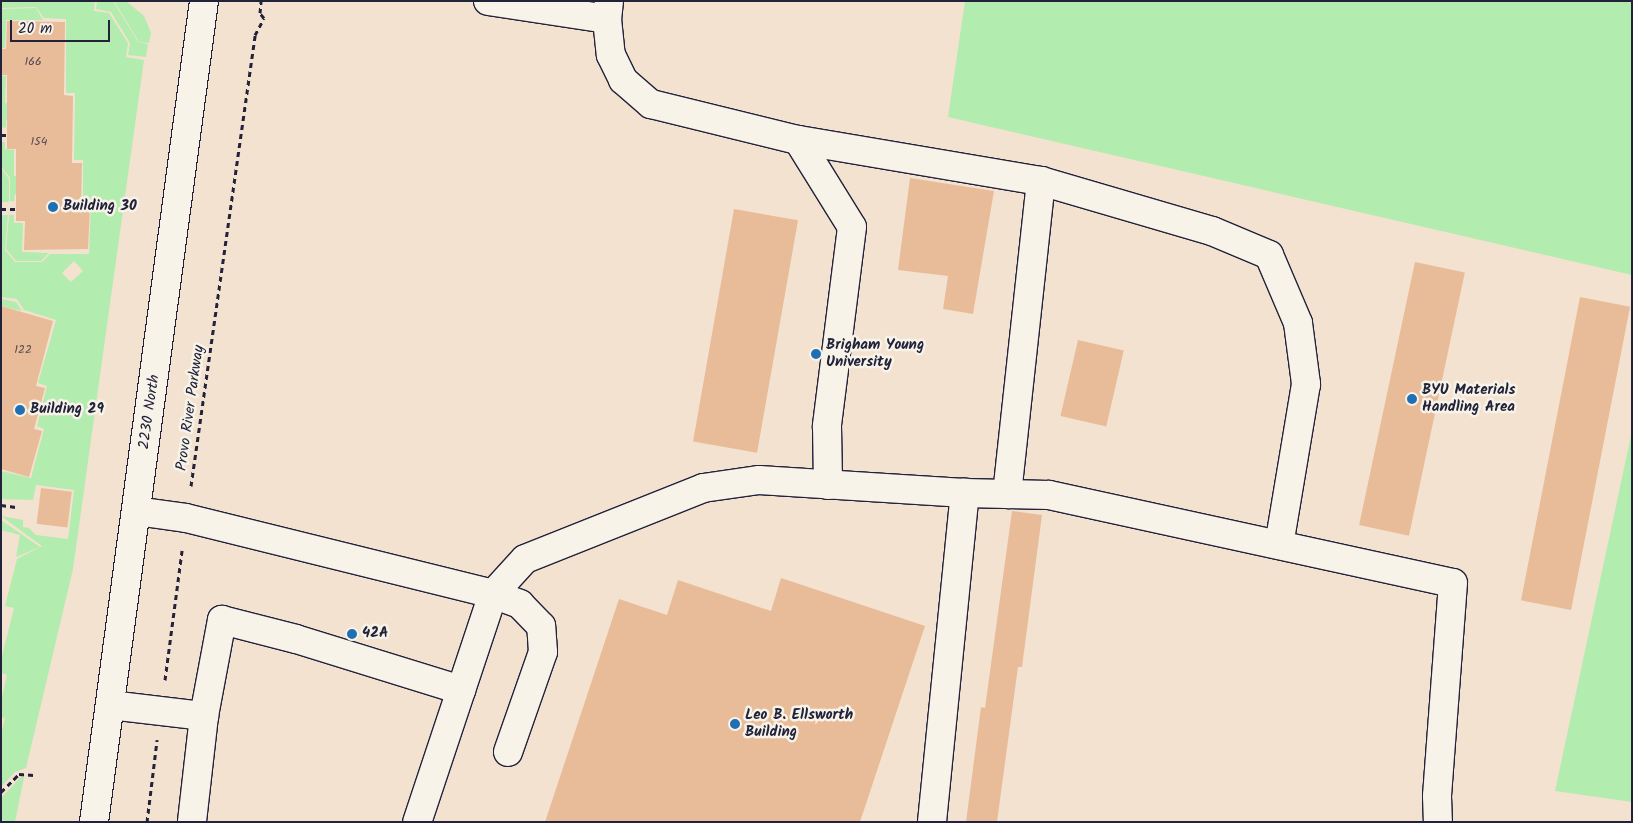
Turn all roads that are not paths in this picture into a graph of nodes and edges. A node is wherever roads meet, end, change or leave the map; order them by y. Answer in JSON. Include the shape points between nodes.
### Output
{"nodes":[{"id":1,"x":204,"y":1,"type":"edge"},
{"id":2,"x":488,"y":1,"type":"edge"},
{"id":3,"x":608,"y":10,"type":"edge"},
{"id":4,"x":798,"y":140,"type":"junction"},
{"id":5,"x":1041,"y":182,"type":"junction"},
{"id":6,"x":828,"y":485,"type":"junction"},
{"id":7,"x":965,"y":493,"type":"junction"},
{"id":8,"x":1007,"y":494,"type":"junction"},
{"id":9,"x":136,"y":511,"type":"junction"},
{"id":10,"x":1279,"y":545,"type":"junction"},
{"id":11,"x":493,"y":594,"type":"junction"},
{"id":12,"x":461,"y":690,"type":"junction"},
{"id":13,"x":110,"y":705,"type":"junction"},
{"id":14,"x":204,"y":716,"type":"junction"},
{"id":15,"x":508,"y":752,"type":"dead end"},
{"id":16,"x":94,"y":822,"type":"edge"},
{"id":17,"x":192,"y":822,"type":"edge"},
{"id":18,"x":417,"y":822,"type":"edge"},
{"id":19,"x":932,"y":822,"type":"edge"},
{"id":20,"x":1438,"y":822,"type":"edge"}],
"edges":[{"from":1,"to":9,"type":"main road","name":"2230 North"},
{"from":2,"to":3,"type":"main road"},
{"from":3,"to":4,"type":"main road","via":[[611,55],[621,75],[651,104]]},
{"from":4,"to":5,"type":"main road"},
{"from":4,"to":6,"type":"main road","via":[[852,227],[827,426]]},
{"from":5,"to":8,"type":"main road"},
{"from":5,"to":10,"type":"main road","via":[[1212,231],[1269,255],[1298,323],[1306,384]]},
{"from":6,"to":7,"type":"main road"},
{"from":6,"to":11,"type":"main road","via":[[758,480],[703,488],[525,559]]},
{"from":7,"to":8,"type":"main road"},
{"from":7,"to":19,"type":"main road"},
{"from":8,"to":10,"type":"main road","via":[[1049,495]]},
{"from":9,"to":11,"type":"main road","via":[[186,518]]},
{"from":9,"to":13,"type":"main road","name":"2230 North"},
{"from":10,"to":20,"type":"main road","via":[[1453,583],[1437,796]]},
{"from":11,"to":12,"type":"main road"},
{"from":11,"to":15,"type":"main road","via":[[520,604],[541,626],[543,652]]},
{"from":12,"to":14,"type":"main road","via":[[296,639],[222,620]]},
{"from":12,"to":18,"type":"main road"},
{"from":13,"to":14,"type":"main road"},
{"from":13,"to":16,"type":"main road","name":"2230 North"},
{"from":14,"to":17,"type":"main road"}]}
